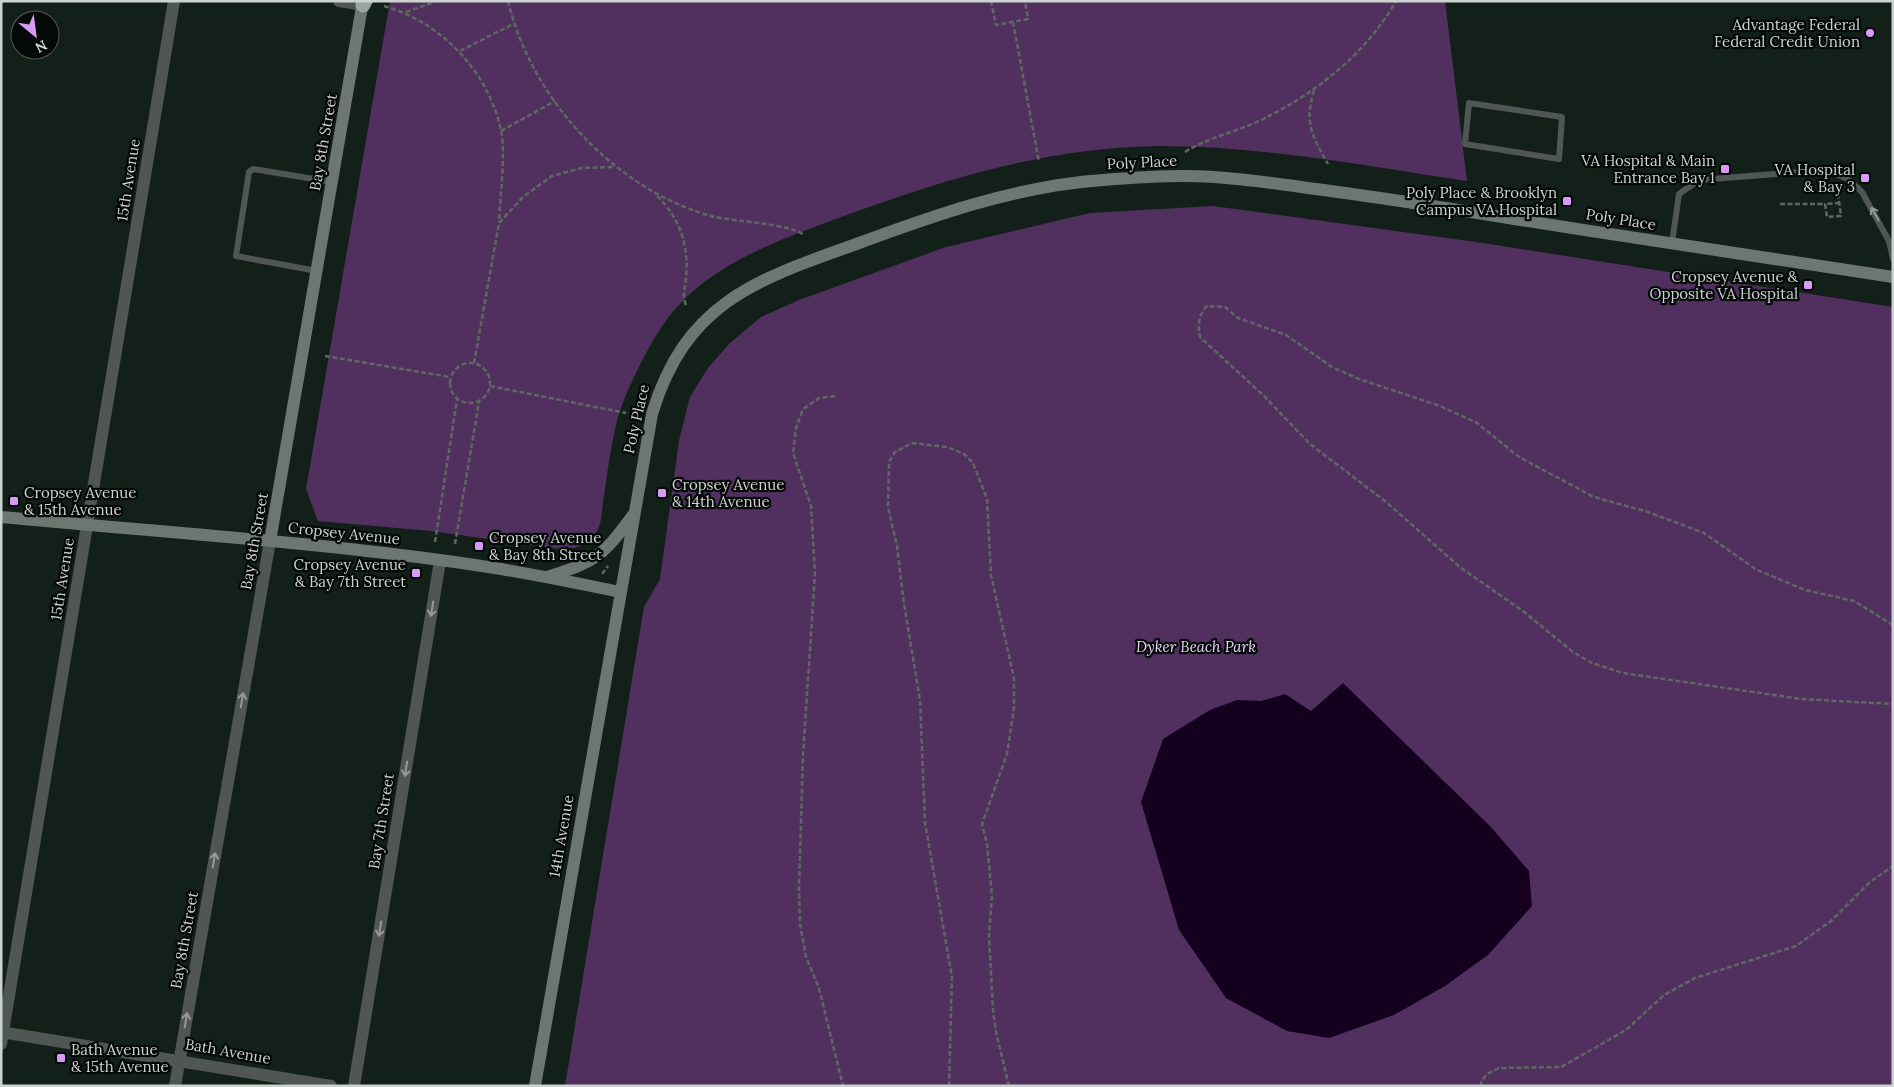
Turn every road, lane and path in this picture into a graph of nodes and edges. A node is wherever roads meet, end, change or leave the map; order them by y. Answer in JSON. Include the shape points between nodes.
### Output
{"nodes":[{"id":1,"x":174,"y":1,"type":"edge"},
{"id":2,"x":339,"y":1,"type":"edge"},
{"id":3,"x":437,"y":1,"type":"edge"},
{"id":4,"x":508,"y":1,"type":"edge"},
{"id":5,"x":992,"y":1,"type":"edge"},
{"id":6,"x":1025,"y":1,"type":"edge"},
{"id":7,"x":1396,"y":1,"type":"edge"},
{"id":8,"x":364,"y":3,"type":"edge"},
{"id":9,"x":384,"y":6,"type":"dead end"},
{"id":10,"x":406,"y":12,"type":"junction"},
{"id":11,"x":1013,"y":22,"type":"junction"},
{"id":12,"x":513,"y":24,"type":"junction"},
{"id":13,"x":460,"y":51,"type":"junction"},
{"id":14,"x":1314,"y":90,"type":"junction"},
{"id":15,"x":555,"y":100,"type":"junction"},
{"id":16,"x":501,"y":131,"type":"junction"},
{"id":17,"x":1185,"y":152,"type":"dead end"},
{"id":18,"x":1559,"y":159,"type":"joint"},
{"id":19,"x":1039,"y":162,"type":"dead end"},
{"id":20,"x":1328,"y":164,"type":"dead end"},
{"id":21,"x":616,"y":167,"type":"junction"},
{"id":22,"x":332,"y":182,"type":"junction"},
{"id":23,"x":1837,"y":186,"type":"dead end"},
{"id":24,"x":654,"y":193,"type":"junction"},
{"id":25,"x":1839,"y":202,"type":"junction"},
{"id":26,"x":1780,"y":204,"type":"dead end"},
{"id":27,"x":1825,"y":204,"type":"junction"},
{"id":28,"x":499,"y":223,"type":"junction"},
{"id":29,"x":804,"y":235,"type":"dead end"},
{"id":30,"x":1672,"y":243,"type":"junction"},
{"id":31,"x":1893,"y":259,"type":"edge"},
{"id":32,"x":316,"y":271,"type":"junction"},
{"id":33,"x":1893,"y":276,"type":"edge"},
{"id":34,"x":686,"y":305,"type":"dead end"},
{"id":35,"x":325,"y":356,"type":"dead end"},
{"id":36,"x":474,"y":363,"type":"junction"},
{"id":37,"x":450,"y":377,"type":"junction"},
{"id":38,"x":490,"y":386,"type":"junction"},
{"id":39,"x":835,"y":396,"type":"dead end"},
{"id":40,"x":457,"y":399,"type":"junction"},
{"id":41,"x":478,"y":402,"type":"junction"},
{"id":42,"x":626,"y":413,"type":"dead end"},
{"id":43,"x":634,"y":513,"type":"junction"},
{"id":44,"x":1,"y":517,"type":"edge"},
{"id":45,"x":88,"y":525,"type":"junction"},
{"id":46,"x":270,"y":541,"type":"junction"},
{"id":47,"x":435,"y":542,"type":"dead end"},
{"id":48,"x":455,"y":544,"type":"dead end"},
{"id":49,"x":440,"y":561,"type":"junction"},
{"id":50,"x":545,"y":578,"type":"junction"},
{"id":51,"x":620,"y":592,"type":"junction"},
{"id":52,"x":1893,"y":625,"type":"edge"},
{"id":53,"x":1893,"y":704,"type":"edge"},
{"id":54,"x":1893,"y":866,"type":"edge"},
{"id":55,"x":2,"y":1036,"type":"edge"},
{"id":56,"x":180,"y":1059,"type":"junction"},
{"id":57,"x":175,"y":1086,"type":"edge"},
{"id":58,"x":332,"y":1086,"type":"edge"},
{"id":59,"x":354,"y":1086,"type":"edge"},
{"id":60,"x":535,"y":1086,"type":"edge"},
{"id":61,"x":843,"y":1086,"type":"edge"},
{"id":62,"x":949,"y":1086,"type":"edge"},
{"id":63,"x":1009,"y":1086,"type":"edge"},
{"id":64,"x":1482,"y":1086,"type":"edge"}],
"edges":[{"from":1,"to":45,"type":"street","name":"15th Avenue"},
{"from":2,"to":8,"type":"street"},
{"from":3,"to":10,"type":"path"},
{"from":4,"to":12,"type":"path"},
{"from":5,"to":11,"type":"path","via":[[996,25]]},
{"from":6,"to":11,"type":"path","via":[[1028,19]]},
{"from":7,"to":14,"type":"path","via":[[1358,53]]},
{"from":8,"to":22,"type":"main road","name":"Bay 8th Street"},
{"from":9,"to":10,"type":"path"},
{"from":10,"to":13,"type":"path"},
{"from":11,"to":19,"type":"path"},
{"from":12,"to":13,"type":"path"},
{"from":12,"to":15,"type":"path"},
{"from":13,"to":16,"type":"path","via":[[488,94]]},
{"from":14,"to":17,"type":"path","via":[[1259,121]]},
{"from":14,"to":20,"type":"path","via":[[1310,102],[1310,129]]},
{"from":15,"to":16,"type":"path"},
{"from":15,"to":21,"type":"path","via":[[566,117]]},
{"from":16,"to":28,"type":"path"},
{"from":18,"to":18,"type":"lane","via":[[1465,144],[1470,103],[1562,117]]},
{"from":21,"to":24,"type":"path"},
{"from":21,"to":28,"type":"path","via":[[582,168],[552,176],[523,196]]},
{"from":22,"to":32,"type":"main road","name":"Bay 8th Street"},
{"from":22,"to":32,"type":"lane","via":[[249,172],[236,256]]},
{"from":23,"to":25,"type":"path"},
{"from":24,"to":29,"type":"path","via":[[712,216]]},
{"from":24,"to":34,"type":"path","via":[[672,213],[686,245],[683,299]]},
{"from":25,"to":27,"type":"path"},
{"from":25,"to":27,"type":"path","via":[[1841,216],[1827,217]]},
{"from":26,"to":27,"type":"path"},
{"from":28,"to":36,"type":"path"},
{"from":31,"to":30,"type":"lane","one_way":true,"via":[[1888,241],[1862,192],[1848,179],[1826,170],[1699,180],[1679,194]]},
{"from":30,"to":33,"type":"main road","name":"Poly Place"},
{"from":30,"to":43,"type":"main road","name":"Poly Place","via":[[1444,207],[1216,177],[1101,180],[1030,190],[975,204],[791,267],[758,281],[713,314],[681,348],[661,385],[652,414]]},
{"from":32,"to":46,"type":"main road","name":"Bay 8th Street"},
{"from":35,"to":37,"type":"path"},
{"from":36,"to":37,"type":"path","via":[[462,364]]},
{"from":36,"to":38,"type":"path","via":[[485,369]]},
{"from":37,"to":40,"type":"path","via":[[450,390]]},
{"from":38,"to":41,"type":"path"},
{"from":38,"to":42,"type":"path"},
{"from":39,"to":61,"type":"path","via":[[820,398],[803,409],[796,428],[793,453],[811,506],[815,573],[803,755],[800,924],[806,957],[819,988]]},
{"from":40,"to":41,"type":"path","via":[[465,403]]},
{"from":40,"to":47,"type":"path"},
{"from":41,"to":48,"type":"path"},
{"from":43,"to":50,"type":"main road","via":[[603,553],[580,566]]},
{"from":43,"to":51,"type":"main road","name":"Poly Place"},
{"from":44,"to":45,"type":"main road","name":"Cropsey Avenue"},
{"from":45,"to":46,"type":"main road","name":"Cropsey Avenue"},
{"from":45,"to":55,"type":"street","name":"15th Avenue"},
{"from":46,"to":49,"type":"main road","name":"Cropsey Avenue"},
{"from":56,"to":46,"type":"street","name":"Bay 8th Street","one_way":true},
{"from":49,"to":50,"type":"main road","name":"Cropsey Avenue"},
{"from":49,"to":59,"type":"street","name":"Bay 7th Street","one_way":true},
{"from":50,"to":51,"type":"main road","name":"Cropsey Avenue"},
{"from":51,"to":60,"type":"main road","name":"14th Avenue"},
{"from":52,"to":53,"type":"path","via":[[1854,601],[1805,590],[1757,570],[1704,533],[1648,512],[1594,497],[1520,457],[1477,423],[1440,406],[1332,367],[1286,336],[1238,318],[1225,307],[1207,306],[1201,312],[1200,338],[1310,444],[1385,501],[1461,568],[1592,663],[1661,680],[1801,699]]},
{"from":54,"to":64,"type":"path","via":[[1870,882],[1831,921],[1796,946],[1695,978],[1664,994],[1626,1030],[1561,1067],[1499,1068],[1487,1074]]},
{"from":55,"to":56,"type":"street","name":"Bath Avenue"},
{"from":56,"to":57,"type":"street","name":"Bay 8th Street"},
{"from":56,"to":58,"type":"street","name":"Bath Avenue"},
{"from":62,"to":63,"type":"path","via":[[952,977],[925,823],[920,700],[888,507],[889,462],[895,452],[912,443],[947,447],[964,454],[973,463],[987,499],[991,575],[1014,678],[1014,708],[1007,754],[982,824],[992,896],[989,936],[993,1010]]}]}
